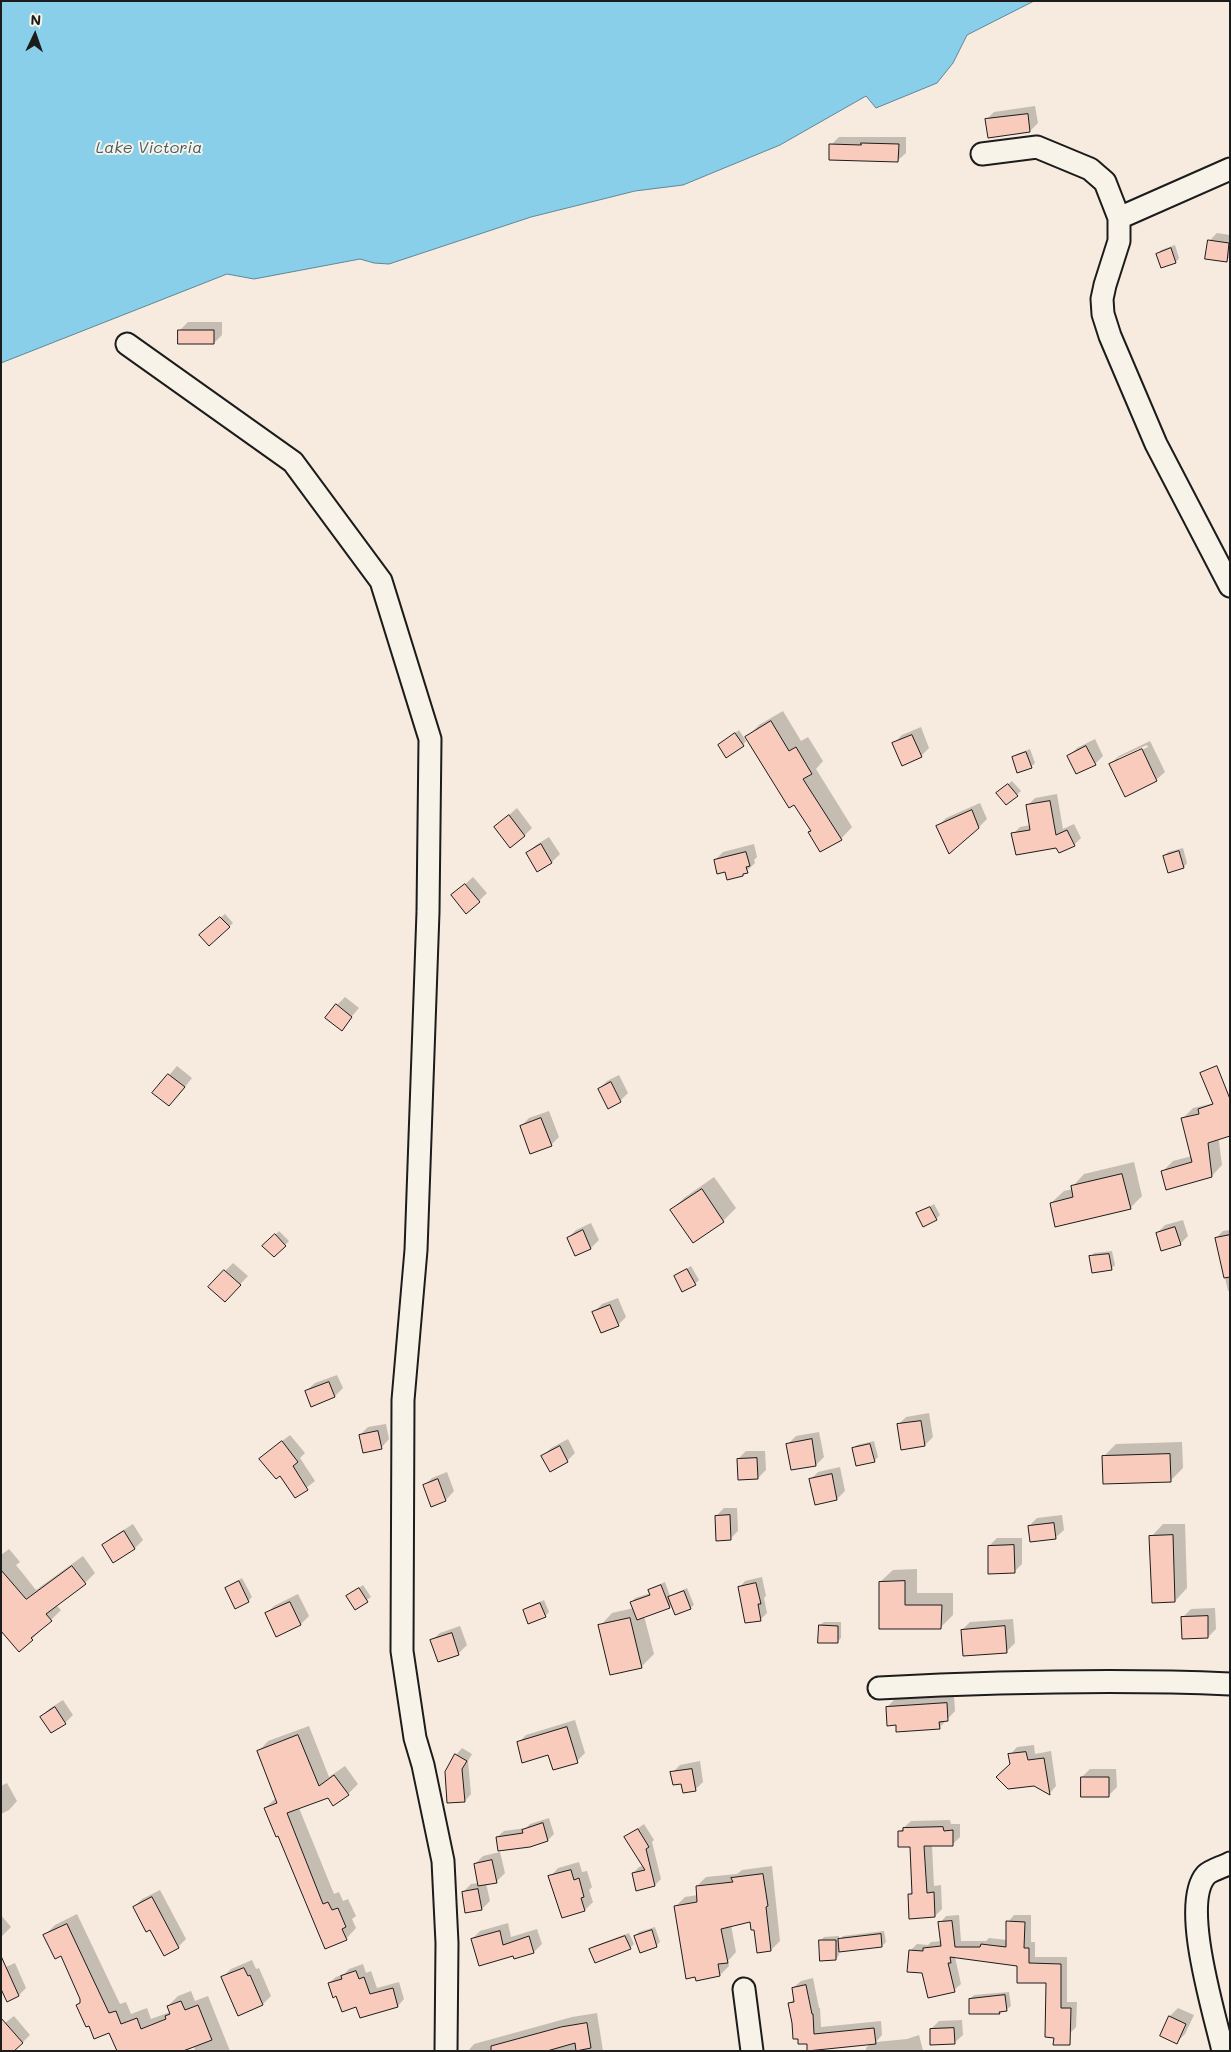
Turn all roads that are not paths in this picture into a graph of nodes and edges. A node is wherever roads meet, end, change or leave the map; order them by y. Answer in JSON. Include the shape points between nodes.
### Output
{"nodes":[{"id":1,"x":982,"y":154,"type":"dead end"},
{"id":2,"x":1230,"y":169,"type":"edge"},
{"id":3,"x":1119,"y":218,"type":"junction"},
{"id":4,"x":127,"y":344,"type":"dead end"},
{"id":5,"x":1230,"y":586,"type":"edge"},
{"id":6,"x":1230,"y":1684,"type":"edge"},
{"id":7,"x":879,"y":1688,"type":"dead end"},
{"id":8,"x":1230,"y":1863,"type":"edge"},
{"id":9,"x":744,"y":1989,"type":"dead end"},
{"id":10,"x":446,"y":2051,"type":"edge"},
{"id":11,"x":752,"y":2051,"type":"edge"},
{"id":12,"x":1223,"y":2051,"type":"edge"}],
"edges":[{"from":1,"to":3,"type":"street","via":[[1037,147],[1090,169],[1105,182]]},
{"from":2,"to":3,"type":"street"},
{"from":3,"to":5,"type":"street","via":[[1119,241],[1105,285],[1103,314],[1156,444]]},
{"from":4,"to":10,"type":"street","via":[[293,462],[381,581],[430,739],[418,1201],[404,1400],[402,1651],[415,1738],[443,1861],[447,1942]]},
{"from":6,"to":7,"type":"street","via":[[995,1683]]},
{"from":8,"to":12,"type":"street","via":[[1206,1875],[1197,1894],[1195,1921]]},
{"from":9,"to":11,"type":"street"}]}
